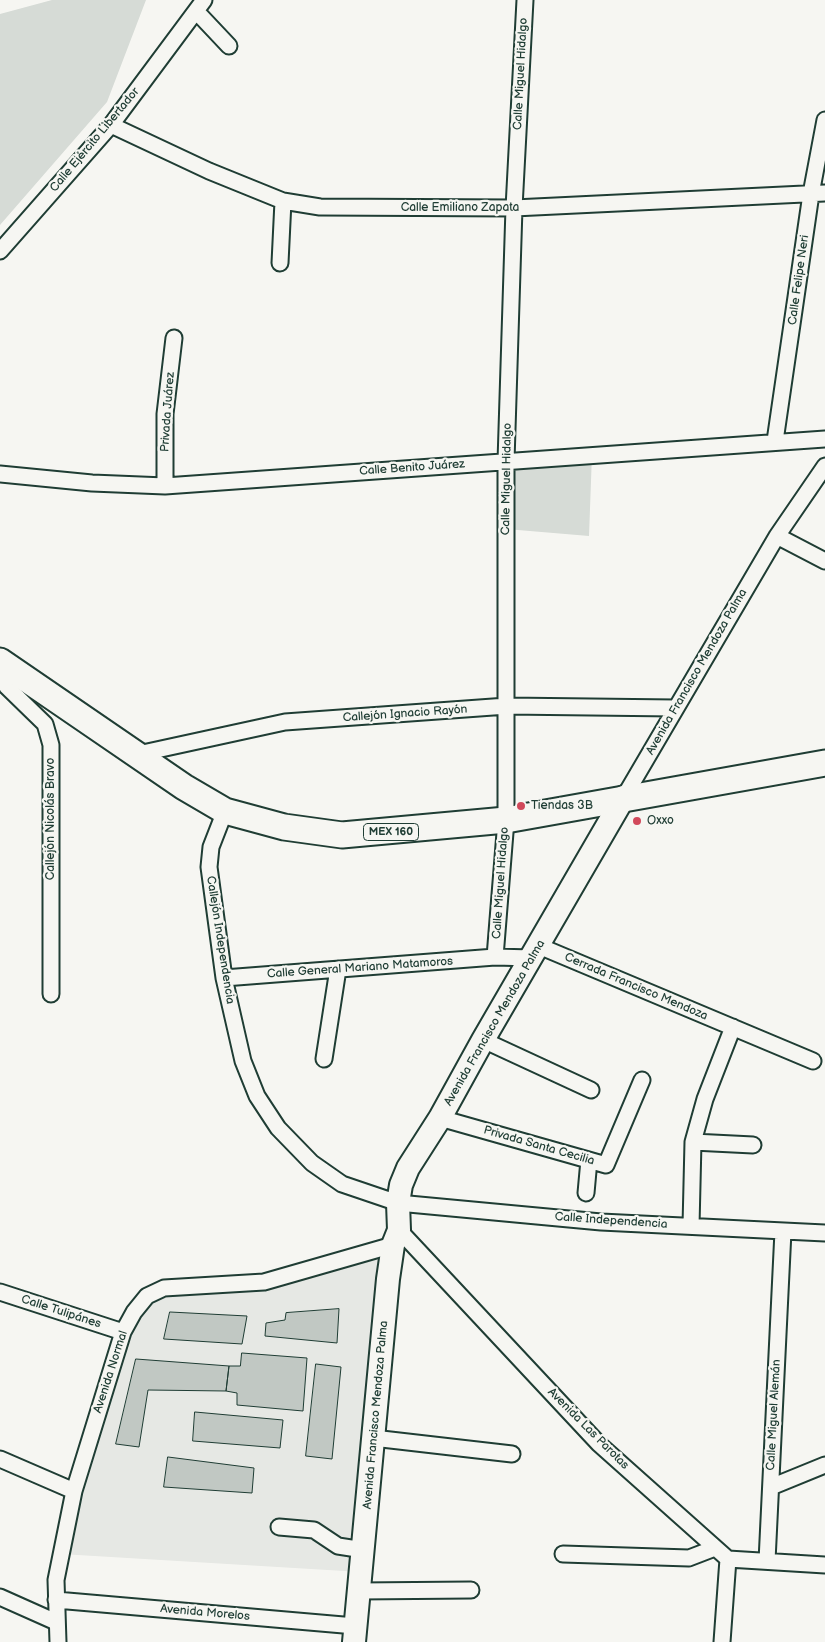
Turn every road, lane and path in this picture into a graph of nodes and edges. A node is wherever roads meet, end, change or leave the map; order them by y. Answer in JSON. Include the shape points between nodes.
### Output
{"nodes":[{"id":1,"x":525,"y":0,"type":"edge"},
{"id":2,"x":200,"y":6,"type":"edge"},
{"id":3,"x":229,"y":46,"type":"dead end"},
{"id":4,"x":825,"y":120,"type":"edge"},
{"id":5,"x":110,"y":125,"type":"junction"},
{"id":6,"x":818,"y":194,"type":"edge"},
{"id":7,"x":283,"y":201,"type":"junction"},
{"id":8,"x":514,"y":208,"type":"junction"},
{"id":9,"x":0,"y":252,"type":"edge"},
{"id":10,"x":280,"y":264,"type":"dead end"},
{"id":11,"x":174,"y":338,"type":"dead end"},
{"id":12,"x":825,"y":439,"type":"edge"},
{"id":13,"x":775,"y":441,"type":"junction"},
{"id":14,"x":506,"y":461,"type":"junction"},
{"id":15,"x":825,"y":466,"type":"edge"},
{"id":16,"x":0,"y":474,"type":"edge"},
{"id":17,"x":166,"y":486,"type":"junction"},
{"id":18,"x":778,"y":536,"type":"junction"},
{"id":19,"x":825,"y":561,"type":"edge"},
{"id":20,"x":0,"y":661,"type":"edge"},
{"id":21,"x":507,"y":706,"type":"junction"},
{"id":22,"x":675,"y":708,"type":"junction"},
{"id":23,"x":138,"y":754,"type":"junction"},
{"id":24,"x":823,"y":765,"type":"edge"},
{"id":25,"x":624,"y":797,"type":"junction"},
{"id":26,"x":225,"y":811,"type":"junction"},
{"id":27,"x":506,"y":820,"type":"junction"},
{"id":28,"x":535,"y":952,"type":"junction"},
{"id":29,"x":495,"y":957,"type":"junction"},
{"id":30,"x":338,"y":969,"type":"junction"},
{"id":31,"x":224,"y":978,"type":"junction"},
{"id":32,"x":51,"y":994,"type":"dead end"},
{"id":33,"x":733,"y":1028,"type":"junction"},
{"id":34,"x":482,"y":1040,"type":"junction"},
{"id":35,"x":324,"y":1059,"type":"dead end"},
{"id":36,"x":813,"y":1060,"type":"dead end"},
{"id":37,"x":642,"y":1080,"type":"dead end"},
{"id":38,"x":591,"y":1090,"type":"dead end"},
{"id":39,"x":440,"y":1118,"type":"junction"},
{"id":40,"x":692,"y":1142,"type":"junction"},
{"id":41,"x":753,"y":1145,"type":"dead end"},
{"id":42,"x":589,"y":1160,"type":"junction"},
{"id":43,"x":586,"y":1193,"type":"dead end"},
{"id":44,"x":398,"y":1203,"type":"junction"},
{"id":45,"x":691,"y":1226,"type":"junction"},
{"id":46,"x":783,"y":1231,"type":"junction"},
{"id":47,"x":825,"y":1233,"type":"edge"},
{"id":48,"x":396,"y":1238,"type":"junction"},
{"id":49,"x":0,"y":1292,"type":"edge"},
{"id":50,"x":123,"y":1332,"type":"junction"},
{"id":51,"x":373,"y":1438,"type":"junction"},
{"id":52,"x":512,"y":1454,"type":"dead end"},
{"id":53,"x":0,"y":1459,"type":"edge"},
{"id":54,"x":825,"y":1465,"type":"edge"},
{"id":55,"x":770,"y":1487,"type":"junction"},
{"id":56,"x":74,"y":1491,"type":"junction"},
{"id":57,"x":279,"y":1527,"type":"dead end"},
{"id":58,"x":715,"y":1548,"type":"junction"},
{"id":59,"x":364,"y":1550,"type":"junction"},
{"id":60,"x":563,"y":1554,"type":"dead end"},
{"id":61,"x":728,"y":1559,"type":"junction"},
{"id":62,"x":767,"y":1561,"type":"junction"},
{"id":63,"x":825,"y":1565,"type":"edge"},
{"id":64,"x":471,"y":1590,"type":"dead end"},
{"id":65,"x":359,"y":1591,"type":"junction"},
{"id":66,"x":0,"y":1597,"type":"edge"},
{"id":67,"x":56,"y":1600,"type":"junction"},
{"id":68,"x":56,"y":1622,"type":"junction"},
{"id":69,"x":354,"y":1634,"type":"edge"},
{"id":70,"x":58,"y":1642,"type":"edge"},
{"id":71,"x":722,"y":1642,"type":"edge"}],
"edges":[{"from":1,"to":8,"type":"street","name":"Calle Miguel Hidalgo"},
{"from":2,"to":3,"type":"street"},
{"from":2,"to":5,"type":"street","name":"Calle Ejército Libertador"},
{"from":4,"to":6,"type":"street","name":"Calle Felipe Neri"},
{"from":5,"to":7,"type":"street","name":"Calle Emiliano Zapata","via":[[208,171]]},
{"from":5,"to":9,"type":"street","name":"Calle Ejército Libertador"},
{"from":6,"to":8,"type":"street","name":"Calle Emiliano Zapata"},
{"from":6,"to":13,"type":"street","name":"Calle Felipe Neri"},
{"from":7,"to":8,"type":"street","name":"Calle Emiliano Zapata","via":[[320,207]]},
{"from":7,"to":10,"type":"street"},
{"from":8,"to":14,"type":"street","name":"Calle Miguel Hidalgo"},
{"from":11,"to":17,"type":"street","name":"Privada Juárez","via":[[165,414]]},
{"from":12,"to":13,"type":"street","name":"Calle Benito Juárez"},
{"from":13,"to":14,"type":"street","name":"Calle Benito Juárez"},
{"from":14,"to":17,"type":"street","name":"Calle Benito Juárez"},
{"from":14,"to":21,"type":"street","name":"Calle Miguel Hidalgo"},
{"from":15,"to":18,"type":"street","name":"Avenida Francisco Mendoza Palma"},
{"from":16,"to":17,"type":"street","name":"Calle Benito Juárez"},
{"from":18,"to":19,"type":"street"},
{"from":18,"to":22,"type":"street","name":"Avenida Francisco Mendoza Palma"},
{"from":20,"to":23,"type":"main road","number":"MEX 160"},
{"from":20,"to":32,"type":"street","name":"Callejón Nicolás Bravo","via":[[7,687],[45,724],[51,745]]},
{"from":21,"to":22,"type":"street","name":"Callejón Ignacio Rayón"},
{"from":21,"to":23,"type":"street","name":"Callejón Ignacio Rayón","via":[[285,722]]},
{"from":21,"to":27,"type":"street","name":"Calle Miguel Hidalgo"},
{"from":22,"to":25,"type":"street","name":"Avenida Francisco Mendoza Palma"},
{"from":23,"to":26,"type":"main road","number":"MEX 160"},
{"from":24,"to":25,"type":"main road","number":"MEX 160"},
{"from":25,"to":27,"type":"main road","number":"MEX 160"},
{"from":25,"to":28,"type":"street","name":"Avenida Francisco Mendoza Palma"},
{"from":26,"to":27,"type":"main road","number":"MEX 160","via":[[284,827],[342,835]]},
{"from":26,"to":31,"type":"street","name":"Callejón Independencia","via":[[211,847],[209,867]]},
{"from":27,"to":29,"type":"street","name":"Calle Miguel Hidalgo"},
{"from":28,"to":29,"type":"street","name":"Calle General Mariano Matamoros"},
{"from":28,"to":33,"type":"street","name":"Cerrada Francisco Mendoza"},
{"from":28,"to":34,"type":"street","name":"Avenida Francisco Mendoza Palma"},
{"from":29,"to":30,"type":"street","name":"Calle General Mariano Matamoros"},
{"from":30,"to":31,"type":"street","name":"Calle General Mariano Matamoros"},
{"from":30,"to":35,"type":"street"},
{"from":31,"to":44,"type":"street","name":"Callejón Independencia","via":[[243,1061],[257,1096],[278,1128],[312,1163],[342,1184]]},
{"from":33,"to":36,"type":"street","name":"Cerrada Francisco Mendoza"},
{"from":33,"to":40,"type":"street"},
{"from":34,"to":38,"type":"street"},
{"from":34,"to":39,"type":"street","name":"Avenida Francisco Mendoza Palma"},
{"from":37,"to":42,"type":"street","name":"Privada Santa Cecilia","via":[[606,1165]]},
{"from":39,"to":42,"type":"street","name":"Privada Santa Cecilia"},
{"from":39,"to":44,"type":"street","name":"Avenida Francisco Mendoza Palma","via":[[408,1168]]},
{"from":40,"to":41,"type":"street"},
{"from":40,"to":45,"type":"street"},
{"from":42,"to":43,"type":"street"},
{"from":44,"to":45,"type":"street","name":"Calle Independencia","via":[[601,1222]]},
{"from":44,"to":48,"type":"street","name":"Avenida Francisco Mendoza Palma"},
{"from":45,"to":46,"type":"street","name":"Calle Independencia"},
{"from":46,"to":47,"type":"street","name":"Calle Independencia"},
{"from":46,"to":55,"type":"street","name":"Calle Miguel Alemán"},
{"from":48,"to":50,"type":"street","name":"Avenida Normal","via":[[264,1282],[164,1288],[148,1296]]},
{"from":48,"to":51,"type":"street","name":"Avenida Francisco Mendoza Palma"},
{"from":48,"to":58,"type":"street","name":"Avenida Las Parotas","via":[[600,1444]]},
{"from":49,"to":50,"type":"street","name":"Calle Tulipánes"},
{"from":50,"to":56,"type":"street","name":"Avenida Normal"},
{"from":51,"to":52,"type":"street"},
{"from":51,"to":59,"type":"street","name":"Avenida Francisco Mendoza Palma"},
{"from":53,"to":56,"type":"street"},
{"from":54,"to":55,"type":"street"},
{"from":55,"to":62,"type":"street","name":"Calle Miguel Alemán"},
{"from":56,"to":67,"type":"street","name":"Avenida Normal","via":[[56,1580]]},
{"from":57,"to":59,"type":"street","via":[[314,1530],[338,1546]]},
{"from":58,"to":60,"type":"street","via":[[688,1558]]},
{"from":58,"to":61,"type":"street","name":"Avenida Las Parotas"},
{"from":59,"to":65,"type":"street","name":"Avenida Francisco Mendoza Palma"},
{"from":61,"to":62,"type":"street"},
{"from":61,"to":71,"type":"street"},
{"from":62,"to":63,"type":"street"},
{"from":64,"to":65,"type":"street"},
{"from":65,"to":69,"type":"street","name":"Avenida Francisco Mendoza Palma"},
{"from":66,"to":68,"type":"street"},
{"from":67,"to":68,"type":"street","name":"Avenida Normal"},
{"from":67,"to":69,"type":"street","name":"Avenida Morelos"},
{"from":68,"to":70,"type":"street","name":"Avenida Normal"}]}
